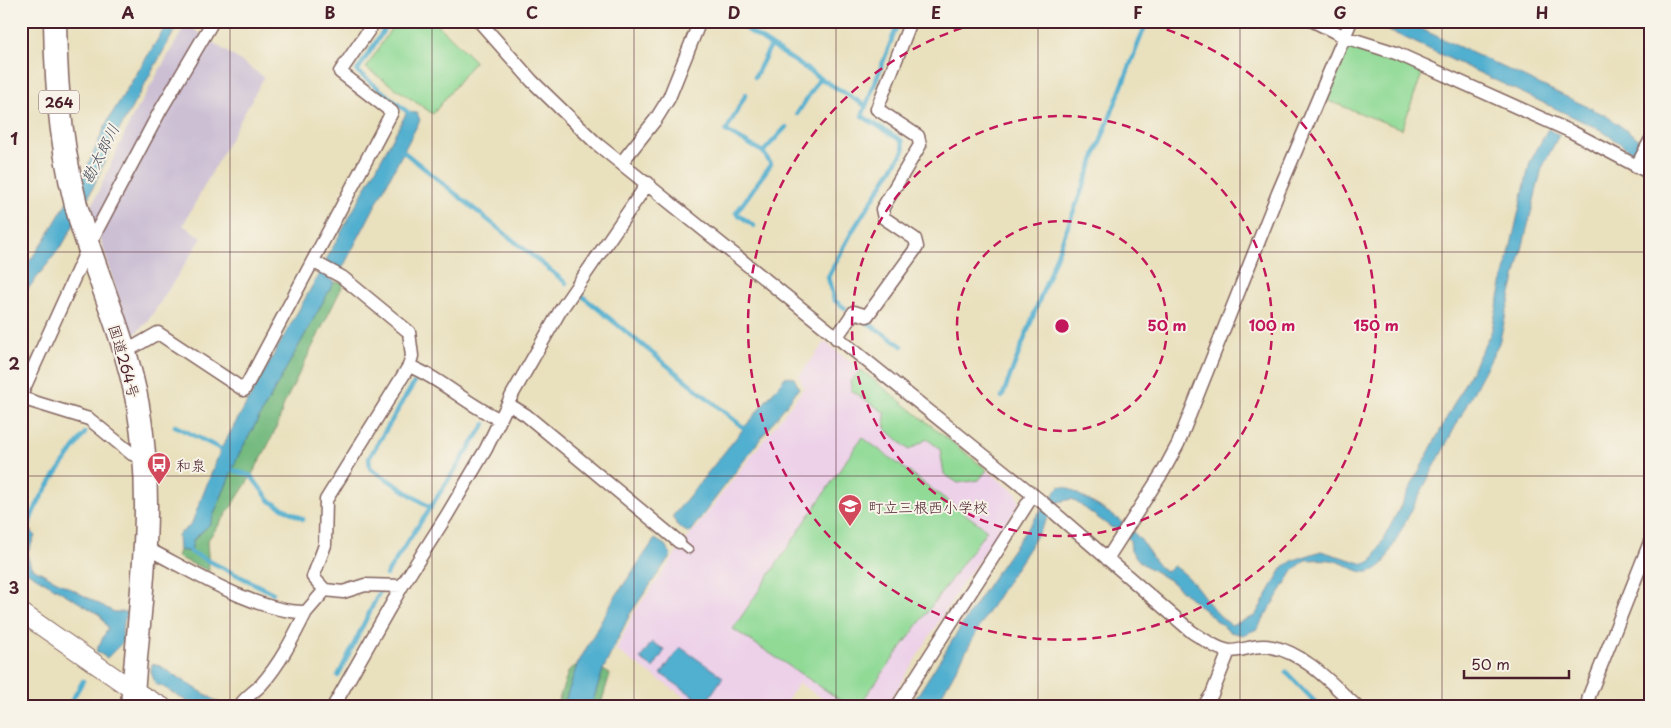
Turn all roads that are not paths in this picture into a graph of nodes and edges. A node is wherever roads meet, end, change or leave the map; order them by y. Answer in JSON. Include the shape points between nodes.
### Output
{"nodes":[{"id":1,"x":55,"y":21,"type":"edge"},
{"id":2,"x":213,"y":21,"type":"edge"},
{"id":3,"x":375,"y":21,"type":"edge"},
{"id":4,"x":479,"y":21,"type":"edge"},
{"id":5,"x":700,"y":21,"type":"edge"},
{"id":6,"x":911,"y":21,"type":"edge"},
{"id":7,"x":1312,"y":21,"type":"edge"},
{"id":8,"x":1351,"y":21,"type":"edge"},
{"id":9,"x":1344,"y":37,"type":"junction"},
{"id":10,"x":1647,"y":146,"type":"edge"},
{"id":11,"x":622,"y":162,"type":"junction"},
{"id":12,"x":1636,"y":167,"type":"junction"},
{"id":13,"x":1650,"y":173,"type":"edge"},
{"id":14,"x":648,"y":183,"type":"junction"},
{"id":15,"x":86,"y":237,"type":"junction"},
{"id":16,"x":314,"y":262,"type":"junction"},
{"id":17,"x":836,"y":338,"type":"junction"},
{"id":18,"x":125,"y":352,"type":"junction"},
{"id":19,"x":410,"y":366,"type":"junction"},
{"id":20,"x":21,"y":397,"type":"edge"},
{"id":21,"x":508,"y":404,"type":"junction"},
{"id":22,"x":499,"y":419,"type":"junction"},
{"id":23,"x":146,"y":459,"type":"junction"},
{"id":24,"x":1038,"y":498,"type":"junction"},
{"id":25,"x":1650,"y":542,"type":"edge"},
{"id":26,"x":684,"y":546,"type":"dead end"},
{"id":27,"x":146,"y":548,"type":"junction"},
{"id":28,"x":1107,"y":559,"type":"junction"},
{"id":29,"x":402,"y":586,"type":"junction"},
{"id":30,"x":326,"y":590,"type":"junction"},
{"id":31,"x":21,"y":612,"type":"edge"},
{"id":32,"x":306,"y":612,"type":"junction"},
{"id":33,"x":1229,"y":651,"type":"junction"},
{"id":34,"x":132,"y":698,"type":"edge"},
{"id":35,"x":164,"y":707,"type":"edge"},
{"id":36,"x":239,"y":707,"type":"edge"},
{"id":37,"x":333,"y":707,"type":"edge"},
{"id":38,"x":897,"y":707,"type":"edge"},
{"id":39,"x":1203,"y":707,"type":"edge"},
{"id":40,"x":1357,"y":707,"type":"edge"},
{"id":41,"x":1588,"y":707,"type":"edge"}],
"edges":[{"from":1,"to":15,"type":"highway","name":"国道264号","number":"264","via":[[63,142],[70,182]]},
{"from":2,"to":15,"type":"street"},
{"from":3,"to":16,"type":"street","via":[[340,72],[392,112]]},
{"from":4,"to":11,"type":"street","via":[[532,81],[597,144]]},
{"from":5,"to":11,"type":"street","via":[[669,98]]},
{"from":6,"to":17,"type":"street","via":[[877,109],[918,136],[920,145],[882,209],[884,218],[914,239],[917,246],[868,316],[854,312]]},
{"from":7,"to":9,"type":"street"},
{"from":8,"to":9,"type":"street"},
{"from":9,"to":12,"type":"street","via":[[1396,53],[1572,132]]},
{"from":9,"to":28,"type":"street","via":[[1178,444]]},
{"from":10,"to":12,"type":"street"},
{"from":11,"to":14,"type":"street"},
{"from":12,"to":13,"type":"street"},
{"from":14,"to":17,"type":"street"},
{"from":14,"to":21,"type":"street","via":[[568,297]]},
{"from":15,"to":18,"type":"highway","name":"国道264号","number":"264"},
{"from":15,"to":20,"type":"street"},
{"from":16,"to":18,"type":"street","via":[[244,390],[158,333]]},
{"from":16,"to":19,"type":"street","via":[[342,277],[409,332]]},
{"from":17,"to":24,"type":"street"},
{"from":18,"to":23,"type":"highway","name":"国道264号","number":"264","via":[[138,405]]},
{"from":19,"to":22,"type":"street","via":[[426,372],[480,411]]},
{"from":19,"to":30,"type":"street","via":[[326,500],[325,545],[313,577]]},
{"from":20,"to":23,"type":"street","via":[[89,419],[132,454]]},
{"from":21,"to":22,"type":"street"},
{"from":21,"to":26,"type":"street","via":[[526,415]]},
{"from":22,"to":29,"type":"street","via":[[486,449]]},
{"from":23,"to":27,"type":"highway","name":"国道264号","number":"264"},
{"from":24,"to":28,"type":"street"},
{"from":24,"to":38,"type":"street"},
{"from":25,"to":41,"type":"street","via":[[1589,696]]},
{"from":27,"to":32,"type":"street","via":[[240,595],[289,612]]},
{"from":27,"to":34,"type":"highway","name":"国道264号","number":"264"},
{"from":28,"to":33,"type":"street","via":[[1192,632]]},
{"from":29,"to":30,"type":"street","via":[[365,584],[344,592]]},
{"from":29,"to":37,"type":"street"},
{"from":30,"to":32,"type":"street"},
{"from":31,"to":34,"type":"street"},
{"from":32,"to":36,"type":"street","via":[[288,648],[260,686]]},
{"from":33,"to":39,"type":"street","via":[[1212,694]]},
{"from":33,"to":40,"type":"street","via":[[1271,646],[1286,651],[1306,663]]},
{"from":34,"to":35,"type":"street"}]}
